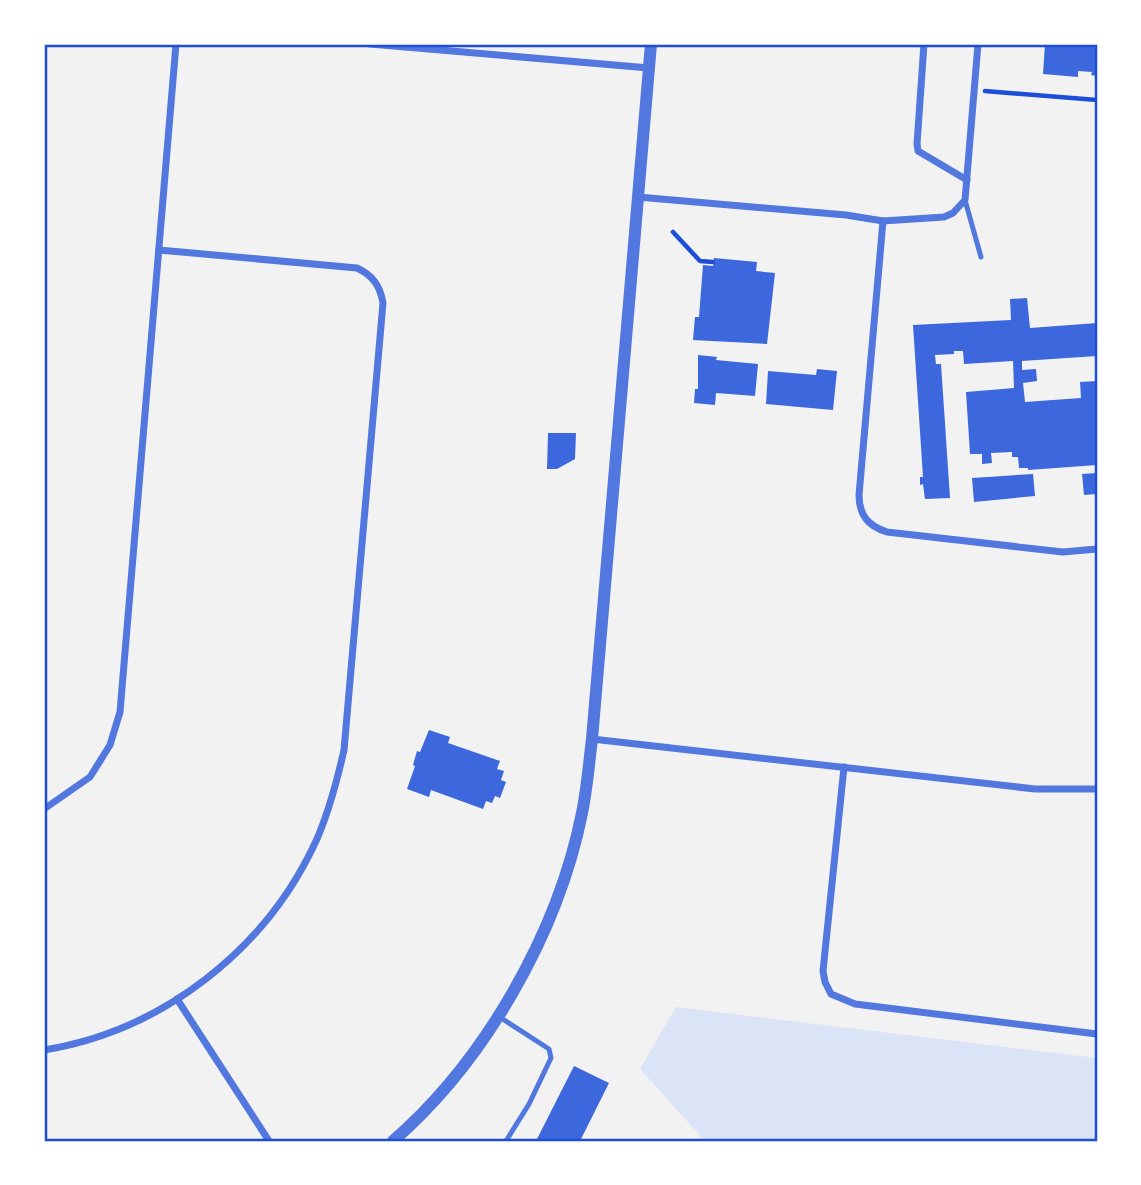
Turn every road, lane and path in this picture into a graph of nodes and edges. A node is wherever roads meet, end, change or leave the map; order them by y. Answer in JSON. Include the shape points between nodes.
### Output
{"nodes":[{"id":1,"x":176,"y":44,"type":"edge"},
{"id":2,"x":370,"y":44,"type":"edge"},
{"id":3,"x":651,"y":44,"type":"edge"},
{"id":4,"x":924,"y":44,"type":"edge"},
{"id":5,"x":978,"y":44,"type":"edge"},
{"id":6,"x":649,"y":68,"type":"junction"},
{"id":7,"x":974,"y":90,"type":"junction"},
{"id":8,"x":1097,"y":100,"type":"edge"},
{"id":9,"x":967,"y":180,"type":"junction"},
{"id":10,"x":638,"y":197,"type":"junction"},
{"id":11,"x":965,"y":200,"type":"junction"},
{"id":12,"x":883,"y":221,"type":"junction"},
{"id":13,"x":673,"y":232,"type":"dead end"},
{"id":14,"x":159,"y":250,"type":"junction"},
{"id":15,"x":982,"y":257,"type":"dead end"},
{"id":16,"x":713,"y":262,"type":"dead end"},
{"id":17,"x":1097,"y":549,"type":"edge"},
{"id":18,"x":592,"y":739,"type":"junction"},
{"id":19,"x":844,"y":767,"type":"junction"},
{"id":20,"x":1097,"y":789,"type":"edge"},
{"id":21,"x":44,"y":809,"type":"edge"},
{"id":22,"x":177,"y":999,"type":"junction"},
{"id":23,"x":498,"y":1016,"type":"junction"},
{"id":24,"x":1097,"y":1034,"type":"edge"},
{"id":25,"x":44,"y":1050,"type":"edge"},
{"id":26,"x":269,"y":1141,"type":"edge"},
{"id":27,"x":393,"y":1141,"type":"edge"},
{"id":28,"x":506,"y":1141,"type":"edge"}],
"edges":[{"from":1,"to":14,"type":"street"},
{"from":2,"to":6,"type":"street"},
{"from":3,"to":6,"type":"street"},
{"from":4,"to":9,"type":"street","via":[[918,151]]},
{"from":5,"to":7,"type":"street"},
{"from":6,"to":10,"type":"street"},
{"from":7,"to":8,"type":"path"},
{"from":7,"to":9,"type":"street"},
{"from":9,"to":11,"type":"street"},
{"from":10,"to":12,"type":"street"},
{"from":10,"to":18,"type":"street"},
{"from":11,"to":12,"type":"street","via":[[944,217]]},
{"from":11,"to":15,"type":"lane"},
{"from":12,"to":17,"type":"street","via":[[859,495],[863,516],[887,532],[1063,552]]},
{"from":13,"to":16,"type":"path","via":[[700,261]]},
{"from":14,"to":21,"type":"street","via":[[120,712],[110,745],[90,777]]},
{"from":14,"to":22,"type":"street","via":[[357,268],[373,278],[383,303],[348,718],[334,791],[316,841],[272,912],[224,964]]},
{"from":18,"to":19,"type":"street"},
{"from":18,"to":23,"type":"street","via":[[582,813],[562,883],[535,950]]},
{"from":19,"to":20,"type":"street","via":[[1035,789]]},
{"from":19,"to":24,"type":"street","via":[[823,971],[831,995],[855,1004]]},
{"from":22,"to":25,"type":"street","via":[[126,1027]]},
{"from":22,"to":26,"type":"street"},
{"from":23,"to":27,"type":"street","via":[[449,1083]]},
{"from":23,"to":28,"type":"lane","via":[[549,1049],[551,1058]]}]}
